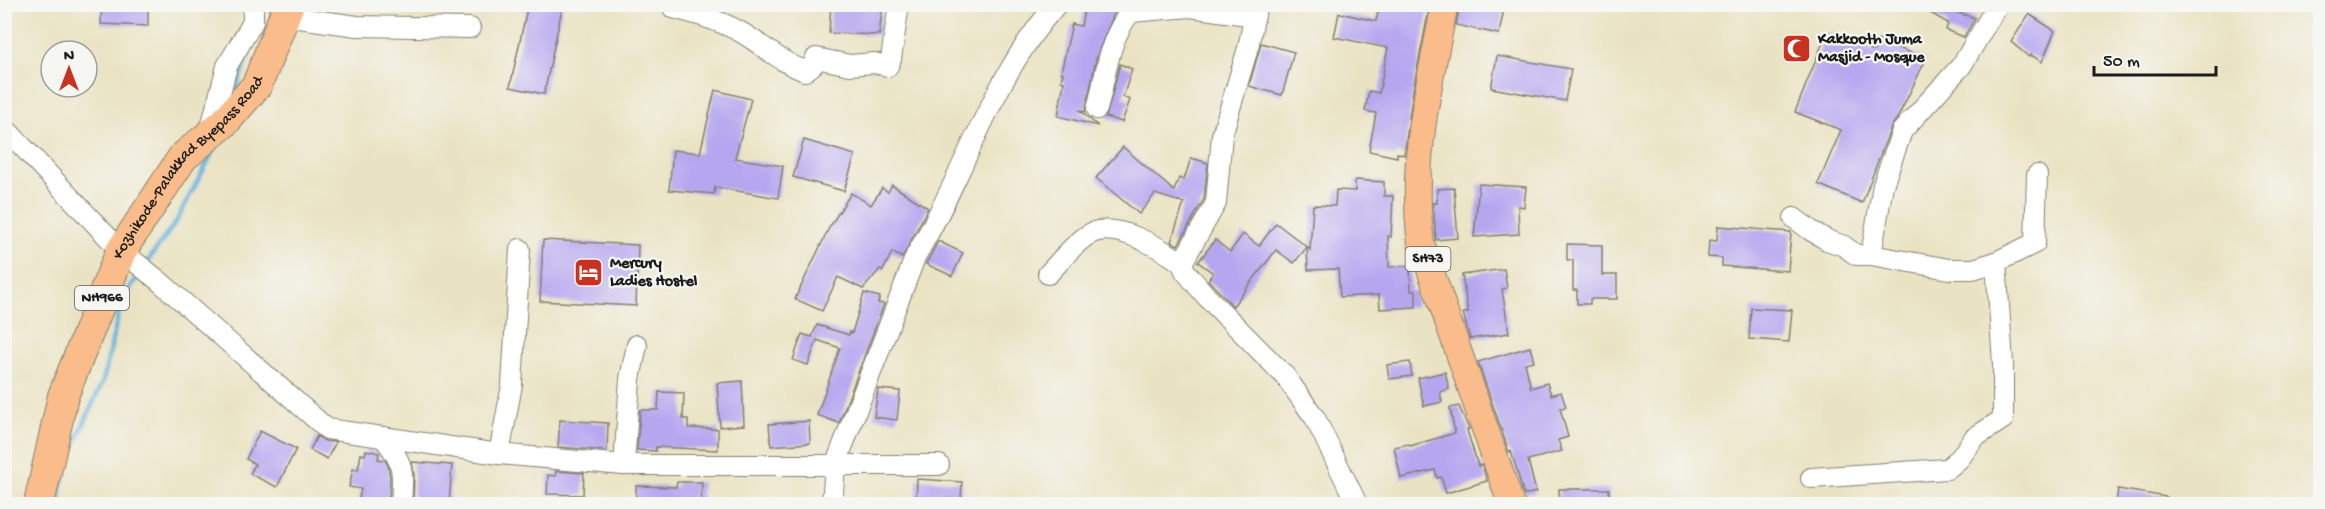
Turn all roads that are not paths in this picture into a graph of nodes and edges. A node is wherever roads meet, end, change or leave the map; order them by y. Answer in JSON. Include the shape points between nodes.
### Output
{"nodes":[{"id":1,"x":253,"y":4,"type":"edge"},
{"id":2,"x":899,"y":4,"type":"edge"},
{"id":3,"x":1057,"y":4,"type":"edge"},
{"id":4,"x":1445,"y":4,"type":"edge"},
{"id":5,"x":1998,"y":4,"type":"edge"},
{"id":6,"x":673,"y":8,"type":"dead end"},
{"id":7,"x":287,"y":10,"type":"edge"},
{"id":8,"x":1256,"y":10,"type":"edge"},
{"id":9,"x":470,"y":28,"type":"dead end"},
{"id":10,"x":1097,"y":110,"type":"dead end"},
{"id":11,"x":222,"y":124,"type":"junction"},
{"id":12,"x":4,"y":127,"type":"edge"},
{"id":13,"x":2037,"y":175,"type":"dead end"},
{"id":14,"x":1794,"y":218,"type":"dead end"},
{"id":15,"x":520,"y":249,"type":"dead end"},
{"id":16,"x":1871,"y":255,"type":"junction"},
{"id":17,"x":1996,"y":262,"type":"junction"},
{"id":18,"x":135,"y":263,"type":"junction"},
{"id":19,"x":1182,"y":263,"type":"junction"},
{"id":20,"x":1048,"y":274,"type":"dead end"},
{"id":21,"x":637,"y":345,"type":"dead end"},
{"id":22,"x":383,"y":437,"type":"junction"},
{"id":23,"x":499,"y":454,"type":"junction"},
{"id":24,"x":624,"y":465,"type":"junction"},
{"id":25,"x":939,"y":465,"type":"dead end"},
{"id":26,"x":835,"y":466,"type":"junction"},
{"id":27,"x":1811,"y":478,"type":"dead end"},
{"id":28,"x":39,"y":504,"type":"edge"},
{"id":29,"x":401,"y":504,"type":"edge"},
{"id":30,"x":832,"y":504,"type":"edge"},
{"id":31,"x":1357,"y":504,"type":"edge"},
{"id":32,"x":1511,"y":504,"type":"edge"}],
"edges":[{"from":1,"to":11,"type":"street","via":[[253,22],[227,66]]},
{"from":2,"to":6,"type":"street","via":[[888,66],[850,65],[816,58],[805,71],[716,20]]},
{"from":3,"to":26,"type":"street","via":[[1021,49],[916,255]]},
{"from":4,"to":32,"type":"main road","number":"SH73","via":[[1421,126],[1420,230]]},
{"from":5,"to":16,"type":"street","via":[[1962,65],[1902,131],[1882,185]]},
{"from":7,"to":9,"type":"street","via":[[357,26]]},
{"from":7,"to":11,"type":"highway","name":"Kozhikode-Palakkad Byepass Road","number":"NH966","via":[[257,85]]},
{"from":8,"to":10,"type":"street","via":[[1190,7],[1131,12],[1114,39]]},
{"from":8,"to":19,"type":"street","via":[[1222,135],[1215,203]]},
{"from":11,"to":18,"type":"highway","name":"Kozhikode-Palakkad Byepass Road","number":"NH966","via":[[183,157]]},
{"from":12,"to":18,"type":"street"},
{"from":13,"to":17,"type":"street","via":[[2036,243]]},
{"from":14,"to":16,"type":"street","via":[[1856,255]]},
{"from":15,"to":23,"type":"street","via":[[512,385]]},
{"from":16,"to":17,"type":"street","via":[[1949,269],[1972,269]]},
{"from":17,"to":27,"type":"street","via":[[2003,419],[1974,438],[1947,469]]},
{"from":18,"to":22,"type":"street","via":[[327,429]]},
{"from":18,"to":28,"type":"highway","name":"Kozhikode-Palakkad Byepass Road","number":"NH966","via":[[63,396]]},
{"from":19,"to":20,"type":"street","via":[[1147,241],[1100,231],[1089,234]]},
{"from":19,"to":31,"type":"street","via":[[1206,296],[1285,376],[1315,418]]},
{"from":21,"to":24,"type":"street","via":[[630,379]]},
{"from":22,"to":23,"type":"street"},
{"from":22,"to":29,"type":"street","via":[[401,461]]},
{"from":23,"to":24,"type":"street"},
{"from":24,"to":26,"type":"street"},
{"from":25,"to":26,"type":"street"},
{"from":26,"to":30,"type":"street"}]}
